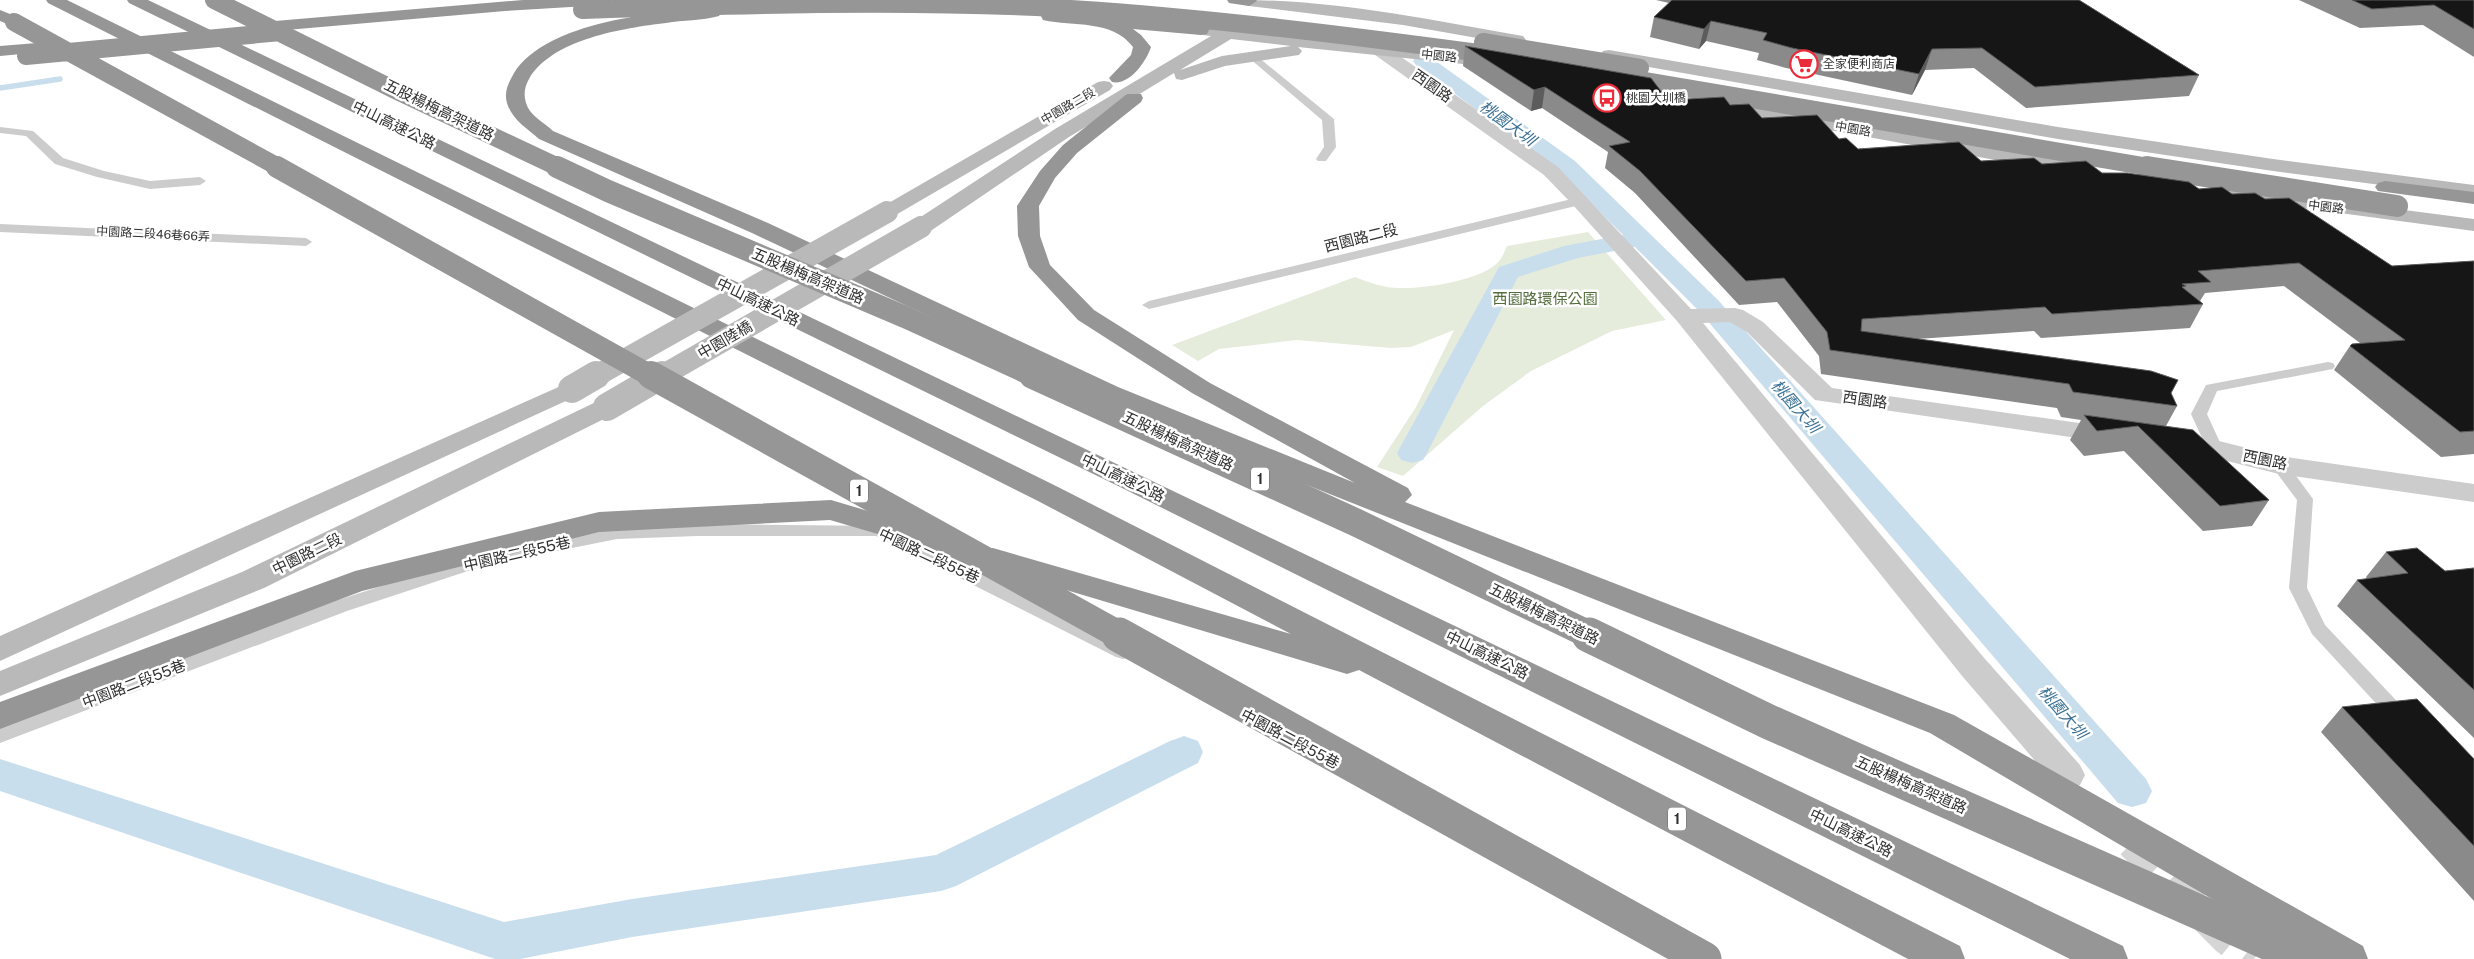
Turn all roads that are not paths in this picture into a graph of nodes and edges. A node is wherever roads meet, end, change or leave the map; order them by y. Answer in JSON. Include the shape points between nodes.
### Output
{"nodes":[{"id":1,"x":54,"y":0,"type":"edge"},
{"id":2,"x":135,"y":0,"type":"edge"},
{"id":3,"x":214,"y":0,"type":"edge"},
{"id":4,"x":492,"y":0,"type":"edge"},
{"id":5,"x":604,"y":0,"type":"edge"},
{"id":6,"x":815,"y":0,"type":"edge"},
{"id":7,"x":971,"y":0,"type":"edge"},
{"id":8,"x":1076,"y":0,"type":"edge"},
{"id":9,"x":1277,"y":2,"type":"edge"},
{"id":10,"x":1243,"y":7,"type":"edge"},
{"id":11,"x":922,"y":10,"type":"junction"},
{"id":12,"x":0,"y":15,"type":"edge"},
{"id":13,"x":1050,"y":16,"type":"junction"},
{"id":14,"x":270,"y":22,"type":"junction"},
{"id":15,"x":1202,"y":30,"type":"junction"},
{"id":16,"x":1230,"y":33,"type":"junction"},
{"id":17,"x":0,"y":42,"type":"edge"},
{"id":18,"x":1176,"y":44,"type":"dead end"},
{"id":19,"x":33,"y":48,"type":"junction"},
{"id":20,"x":1348,"y":48,"type":"junction"},
{"id":21,"x":1382,"y":50,"type":"junction"},
{"id":22,"x":0,"y":51,"type":"edge"},
{"id":23,"x":1160,"y":54,"type":"dead end"},
{"id":24,"x":1606,"y":54,"type":"junction"},
{"id":25,"x":1253,"y":56,"type":"junction"},
{"id":26,"x":0,"y":59,"type":"edge"},
{"id":27,"x":1519,"y":69,"type":"edge"},
{"id":28,"x":1118,"y":78,"type":"junction"},
{"id":29,"x":1597,"y":83,"type":"edge"},
{"id":30,"x":1134,"y":98,"type":"junction"},
{"id":31,"x":1089,"y":116,"type":"junction"},
{"id":32,"x":0,"y":130,"type":"edge"},
{"id":33,"x":1322,"y":159,"type":"dead end"},
{"id":34,"x":200,"y":181,"type":"dead end"},
{"id":35,"x":2474,"y":190,"type":"edge"},
{"id":36,"x":2474,"y":198,"type":"edge"},
{"id":37,"x":1580,"y":201,"type":"junction"},
{"id":38,"x":2474,"y":215,"type":"edge"},
{"id":39,"x":2474,"y":225,"type":"edge"},
{"id":40,"x":921,"y":227,"type":"joint"},
{"id":41,"x":0,"y":228,"type":"edge"},
{"id":42,"x":306,"y":242,"type":"dead end"},
{"id":43,"x":1149,"y":305,"type":"dead end"},
{"id":44,"x":1685,"y":316,"type":"junction"},
{"id":45,"x":2328,"y":366,"type":"dead end"},
{"id":46,"x":607,"y":408,"type":"joint"},
{"id":47,"x":2215,"y":449,"type":"junction"},
{"id":48,"x":2279,"y":465,"type":"junction"},
{"id":49,"x":2474,"y":493,"type":"edge"},
{"id":50,"x":1489,"y":545,"type":"junction"},
{"id":51,"x":0,"y":649,"type":"edge"},
{"id":52,"x":1408,"y":679,"type":"junction"},
{"id":53,"x":0,"y":684,"type":"edge"},
{"id":54,"x":0,"y":716,"type":"edge"},
{"id":55,"x":2413,"y":730,"type":"edge"},
{"id":56,"x":0,"y":735,"type":"edge"},
{"id":57,"x":1283,"y":735,"type":"joint"},
{"id":58,"x":2068,"y":775,"type":"dead end"},
{"id":59,"x":1704,"y":959,"type":"edge"},
{"id":60,"x":1709,"y":959,"type":"edge"},
{"id":61,"x":1946,"y":959,"type":"edge"},
{"id":62,"x":2109,"y":959,"type":"edge"},
{"id":63,"x":2305,"y":959,"type":"edge"},
{"id":64,"x":2349,"y":959,"type":"edge"}],
"edges":[{"from":1,"to":52,"type":"highway","number":"1","via":[[1048,494]]},
{"from":2,"to":62,"type":"highway","name":"中山高速公路"},
{"from":3,"to":63,"type":"highway","name":"五股楊梅高架道路","number":"1","bridge":true,"via":[[608,191],[923,325],[1355,522],[1769,722]]},
{"from":4,"to":14,"type":"highway"},
{"from":5,"to":14,"type":"highway"},
{"from":6,"to":11,"type":"highway"},
{"from":7,"to":10,"type":"highway"},
{"from":8,"to":36,"type":"highway","bridge":true,"via":[[1284,16],[1500,44],[2186,158]]},
{"from":9,"to":10,"type":"main road","name":"中園路二段"},
{"from":9,"to":24,"type":"main road","name":"中園路"},
{"from":10,"to":15,"type":"main road","name":"中園路二段"},
{"from":10,"to":16,"type":"main road","name":"中園路二段"},
{"from":10,"to":24,"type":"main road","via":[[1409,36]]},
{"from":11,"to":13,"type":"highway"},
{"from":11,"to":50,"type":"highway","via":[[723,13],[618,26],[553,48],[532,62],[519,76],[514,94],[521,113],[546,135],[777,236],[1109,392],[1307,475]]},
{"from":12,"to":59,"type":"highway","number":"1","bridge":true,"via":[[359,211]]},
{"from":13,"to":15,"type":"highway"},
{"from":13,"to":28,"type":"highway","via":[[1124,30],[1137,39],[1142,47],[1139,56]]},
{"from":14,"to":19,"type":"highway","bridge":true},
{"from":15,"to":16,"type":"main road","name":"中園路"},
{"from":15,"to":18,"type":"main road","name":"中園路二段"},
{"from":16,"to":20,"type":"main road","name":"中園路"},
{"from":16,"to":31,"type":"main road","name":"中園路二段"},
{"from":17,"to":19,"type":"highway"},
{"from":19,"to":22,"type":"highway"},
{"from":19,"to":26,"type":"highway"},
{"from":19,"to":38,"type":"highway","bridge":true,"via":[[582,10],[720,4],[955,4],[1054,8],[1283,27],[1506,57],[2185,174]]},
{"from":20,"to":21,"type":"main road","name":"中園路"},
{"from":20,"to":25,"type":"main road"},
{"from":21,"to":27,"type":"main road","name":"中園路"},
{"from":21,"to":37,"type":"street","name":"西園路","via":[[1551,171]]},
{"from":23,"to":28,"type":"main road","name":"中園路二段"},
{"from":24,"to":35,"type":"main road","name":"中園路","via":[[2058,132],[2273,165]]},
{"from":25,"to":30,"type":"main road","via":[[1222,61],[1179,76]]},
{"from":25,"to":33,"type":"lane","via":[[1328,119],[1330,147]]},
{"from":28,"to":51,"type":"main road","name":"中園路二段","bridge":true,"via":[[572,389]]},
{"from":29,"to":39,"type":"main road","name":"中園路","via":[[2099,173],[2287,202]]},
{"from":30,"to":31,"type":"main road"},
{"from":30,"to":50,"type":"highway","via":[[1070,149],[1047,175],[1028,206],[1029,236],[1040,267],[1086,315],[1201,388]]},
{"from":31,"to":40,"type":"main road","name":"中園路二段"},
{"from":32,"to":34,"type":"lane","via":[[29,132],[59,161],[102,174],[150,185]]},
{"from":37,"to":43,"type":"lane","name":"西園路二段"},
{"from":37,"to":44,"type":"street","name":"西園路"},
{"from":40,"to":46,"type":"main road","name":"中園陸橋","bridge":true},
{"from":41,"to":42,"type":"lane","name":"中園路二段46巷66弄"},
{"from":44,"to":47,"type":"street","name":"西園路","via":[[1735,315],[1755,327],[1824,394]]},
{"from":44,"to":58,"type":"street","via":[[1974,668]]},
{"from":45,"to":47,"type":"lane","via":[[2211,388],[2199,414]]},
{"from":46,"to":53,"type":"main road","name":"中園路二段","via":[[253,580]]},
{"from":47,"to":48,"type":"street","name":"西園路"},
{"from":48,"to":49,"type":"street","name":"西園路"},
{"from":48,"to":55,"type":"lane","via":[[2304,499],[2298,588],[2318,629]]},
{"from":50,"to":64,"type":"highway","via":[[1942,724]]},
{"from":52,"to":54,"type":"highway","via":[[831,510],[599,522],[364,579]]},
{"from":52,"to":61,"type":"highway","number":"1"},
{"from":56,"to":57,"type":"lane","name":"中園路二段55巷","via":[[341,606],[484,559],[617,533],[697,530],[879,530]]},
{"from":57,"to":60,"type":"lane","name":"中園路二段55巷"}]}
